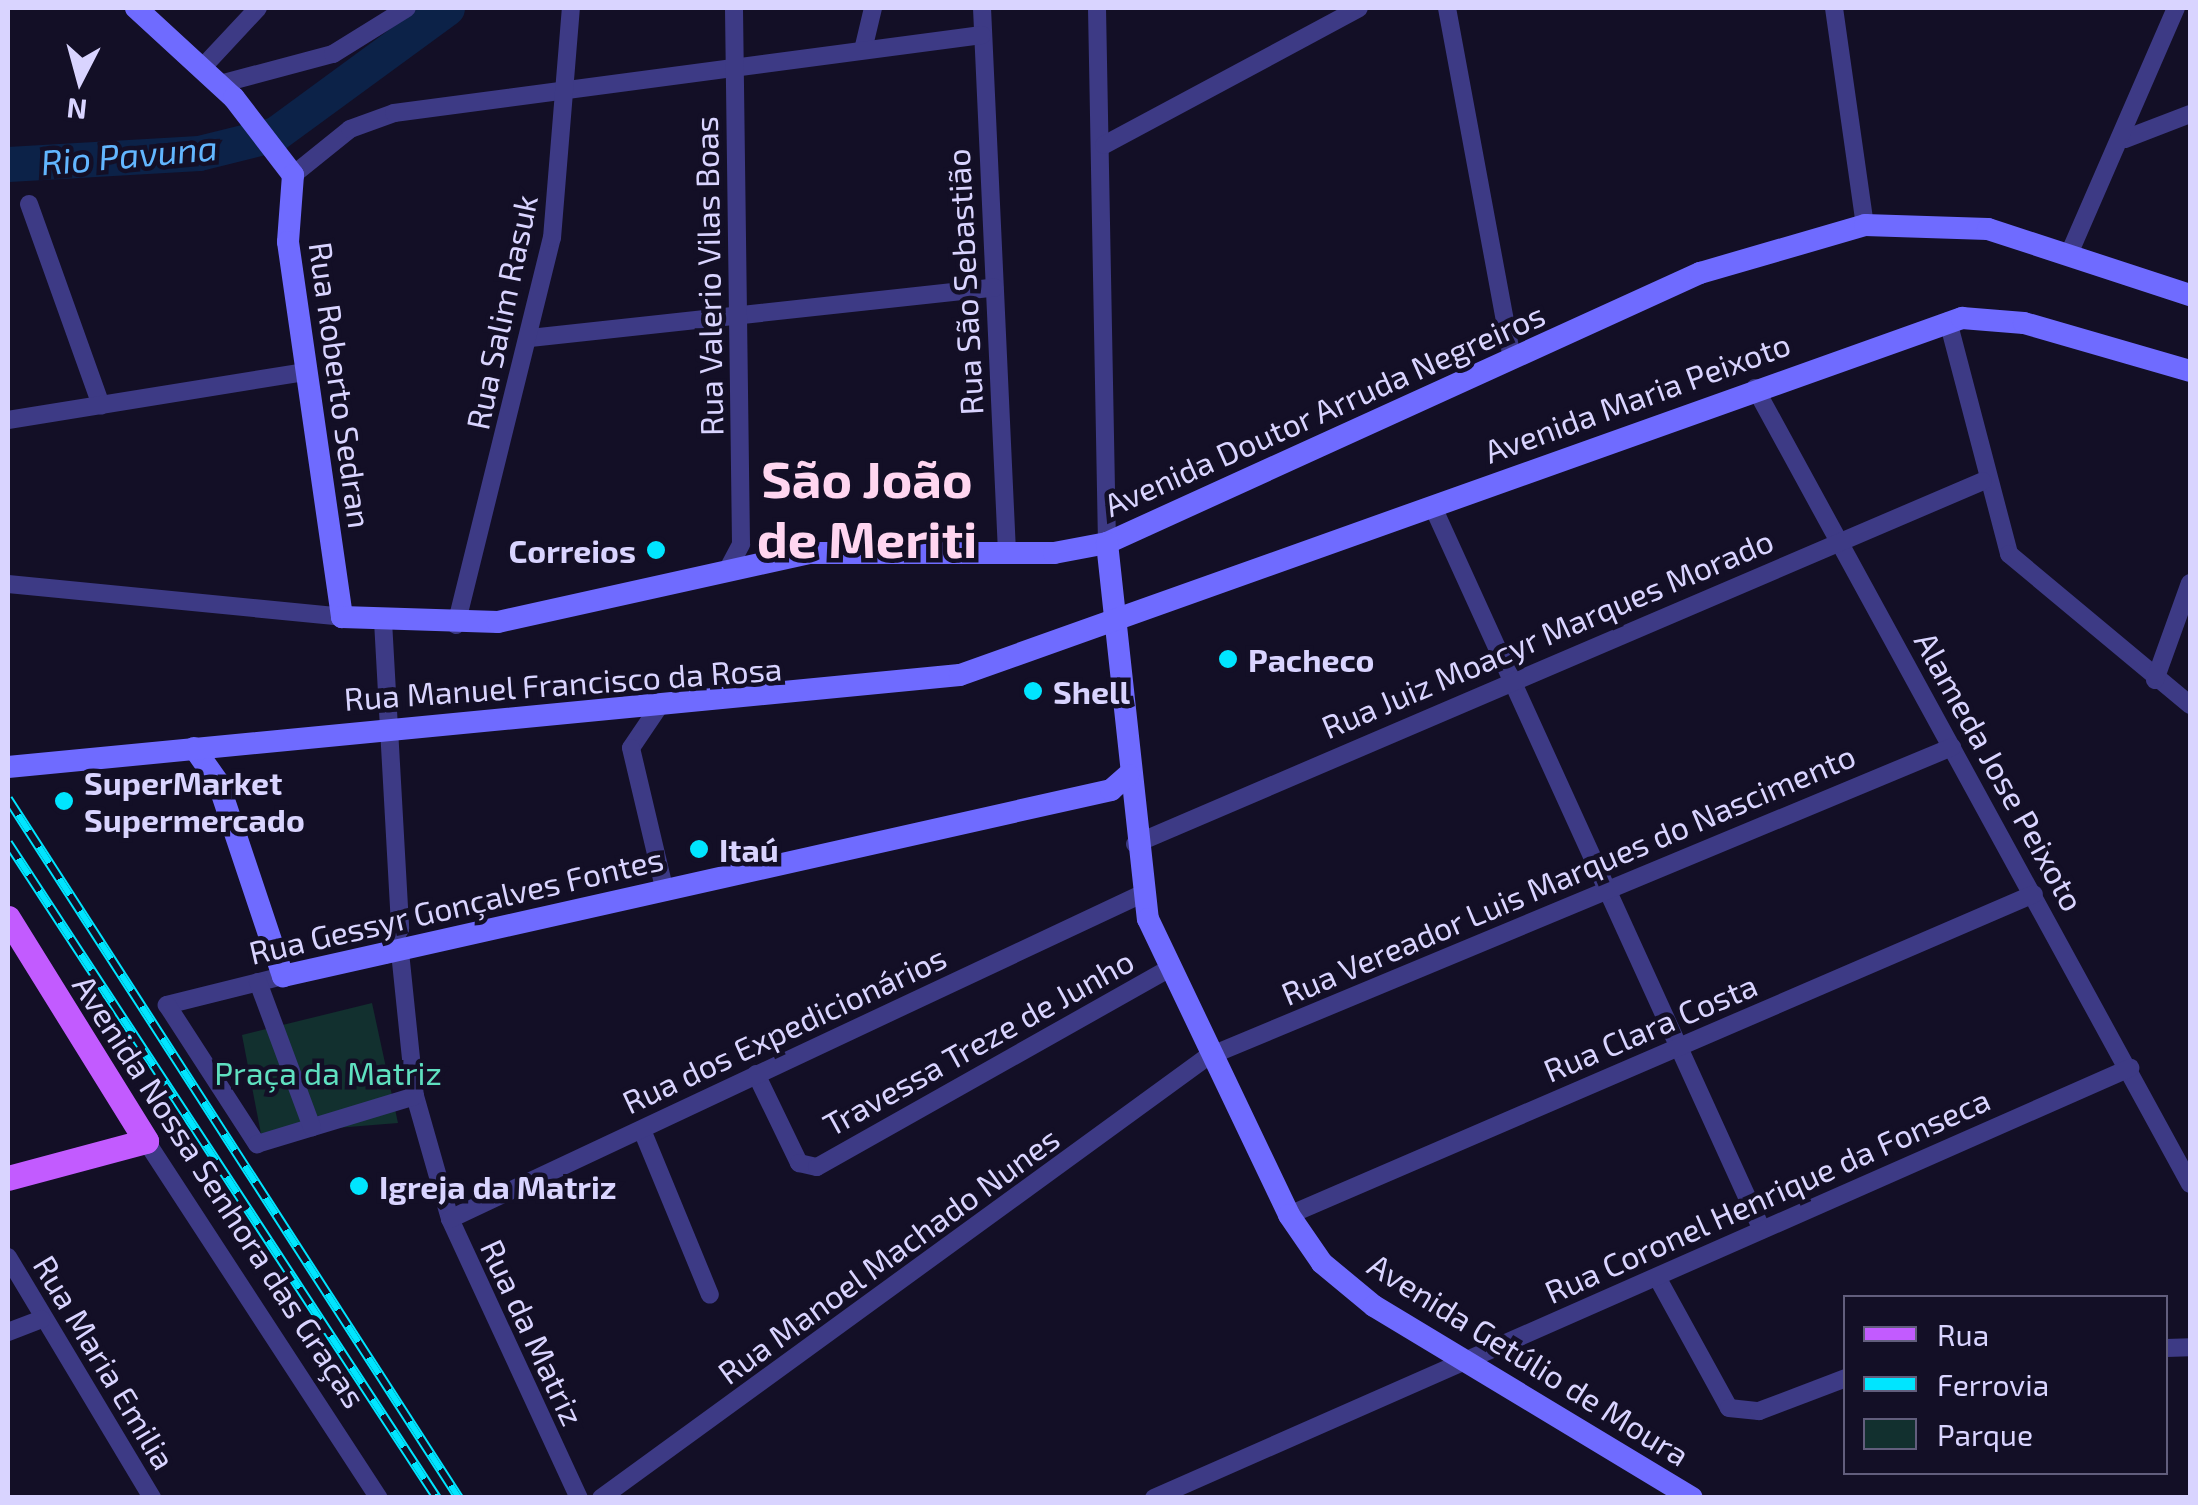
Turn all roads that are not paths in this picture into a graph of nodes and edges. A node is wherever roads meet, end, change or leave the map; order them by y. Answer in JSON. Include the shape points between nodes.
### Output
{"nodes":[{"id":1,"x":136,"y":8,"type":"edge"},
{"id":2,"x":258,"y":8,"type":"edge"},
{"id":3,"x":407,"y":8,"type":"edge"},
{"id":4,"x":570,"y":8,"type":"edge"},
{"id":5,"x":734,"y":8,"type":"edge"},
{"id":6,"x":873,"y":8,"type":"edge"},
{"id":7,"x":982,"y":8,"type":"edge"},
{"id":8,"x":1097,"y":8,"type":"edge"},
{"id":9,"x":1359,"y":8,"type":"edge"},
{"id":10,"x":1448,"y":8,"type":"edge"},
{"id":11,"x":1834,"y":8,"type":"edge"},
{"id":12,"x":2176,"y":8,"type":"edge"},
{"id":13,"x":982,"y":35,"type":"junction"},
{"id":14,"x":863,"y":50,"type":"junction"},
{"id":15,"x":734,"y":67,"type":"junction"},
{"id":16,"x":202,"y":68,"type":"junction"},
{"id":17,"x":563,"y":86,"type":"junction"},
{"id":18,"x":227,"y":91,"type":"junction"},
{"id":19,"x":2190,"y":114,"type":"edge"},
{"id":20,"x":2125,"y":138,"type":"junction"},
{"id":21,"x":1104,"y":146,"type":"junction"},
{"id":22,"x":289,"y":169,"type":"junction"},
{"id":23,"x":29,"y":204,"type":"dead end"},
{"id":24,"x":1865,"y":225,"type":"junction"},
{"id":25,"x":2070,"y":254,"type":"junction"},
{"id":26,"x":994,"y":288,"type":"junction"},
{"id":27,"x":2190,"y":295,"type":"edge"},
{"id":28,"x":740,"y":314,"type":"junction"},
{"id":29,"x":1948,"y":321,"type":"junction"},
{"id":30,"x":530,"y":338,"type":"junction"},
{"id":31,"x":1512,"y":360,"type":"junction"},
{"id":32,"x":2190,"y":371,"type":"edge"},
{"id":33,"x":304,"y":372,"type":"junction"},
{"id":34,"x":1755,"y":388,"type":"junction"},
{"id":35,"x":101,"y":406,"type":"junction"},
{"id":36,"x":8,"y":420,"type":"edge"},
{"id":37,"x":1983,"y":481,"type":"junction"},
{"id":38,"x":1433,"y":506,"type":"junction"},
{"id":39,"x":1838,"y":540,"type":"junction"},
{"id":40,"x":1107,"y":543,"type":"junction"},
{"id":41,"x":748,"y":553,"type":"junction"},
{"id":42,"x":1007,"y":553,"type":"junction"},
{"id":43,"x":2190,"y":583,"type":"edge"},
{"id":44,"x":8,"y":584,"type":"edge"},
{"id":45,"x":342,"y":617,"type":"junction"},
{"id":46,"x":384,"y":622,"type":"junction"},
{"id":47,"x":1115,"y":622,"type":"junction"},
{"id":48,"x":456,"y":624,"type":"junction"},
{"id":49,"x":1516,"y":678,"type":"junction"},
{"id":50,"x":2156,"y":680,"type":"junction"},
{"id":51,"x":2190,"y":706,"type":"edge"},
{"id":52,"x":658,"y":708,"type":"junction"},
{"id":53,"x":387,"y":728,"type":"junction"},
{"id":54,"x":241,"y":740,"type":"junction"},
{"id":55,"x":1952,"y":747,"type":"junction"},
{"id":56,"x":194,"y":748,"type":"junction"},
{"id":57,"x":8,"y":766,"type":"edge"},
{"id":58,"x":218,"y":782,"type":"junction"},
{"id":59,"x":1123,"y":789,"type":"junction"},
{"id":60,"x":1135,"y":844,"type":"junction"},
{"id":61,"x":1614,"y":888,"type":"junction"},
{"id":62,"x":666,"y":892,"type":"junction"},
{"id":63,"x":1142,"y":894,"type":"junction"},
{"id":64,"x":2034,"y":894,"type":"junction"},
{"id":65,"x":8,"y":918,"type":"edge"},
{"id":66,"x":393,"y":953,"type":"junction"},
{"id":67,"x":1167,"y":970,"type":"junction"},
{"id":68,"x":284,"y":976,"type":"junction"},
{"id":69,"x":258,"y":982,"type":"junction"},
{"id":70,"x":1685,"y":1044,"type":"junction"},
{"id":71,"x":1207,"y":1057,"type":"junction"},
{"id":72,"x":2130,"y":1068,"type":"junction"},
{"id":73,"x":756,"y":1074,"type":"junction"},
{"id":74,"x":415,"y":1096,"type":"junction"},
{"id":75,"x":312,"y":1127,"type":"junction"},
{"id":76,"x":642,"y":1130,"type":"junction"},
{"id":77,"x":146,"y":1141,"type":"junction"},
{"id":78,"x":8,"y":1178,"type":"edge"},
{"id":79,"x":2190,"y":1184,"type":"edge"},
{"id":80,"x":1288,"y":1215,"type":"junction"},
{"id":81,"x":450,"y":1219,"type":"junction"},
{"id":82,"x":1762,"y":1230,"type":"junction"},
{"id":83,"x":8,"y":1257,"type":"edge"},
{"id":84,"x":1657,"y":1278,"type":"junction"},
{"id":85,"x":710,"y":1295,"type":"dead end"},
{"id":86,"x":42,"y":1319,"type":"junction"},
{"id":87,"x":8,"y":1332,"type":"edge"},
{"id":88,"x":1463,"y":1360,"type":"junction"},
{"id":89,"x":1843,"y":1379,"type":"edge"},
{"id":90,"x":152,"y":1498,"type":"edge"},
{"id":91,"x":379,"y":1498,"type":"edge"},
{"id":92,"x":579,"y":1498,"type":"edge"},
{"id":93,"x":601,"y":1498,"type":"edge"},
{"id":94,"x":1154,"y":1498,"type":"edge"},
{"id":95,"x":1692,"y":1498,"type":"edge"}],
"edges":[{"from":1,"to":16,"type":"main road"},
{"from":2,"to":16,"type":"street"},
{"from":3,"to":18,"type":"street","via":[[334,54]]},
{"from":4,"to":17,"type":"street","name":"Rua Salim Rasuk"},
{"from":5,"to":15,"type":"street","name":"Rua Valerio Vilas Boas"},
{"from":6,"to":14,"type":"street"},
{"from":7,"to":13,"type":"street","name":"Rua São Sebastião"},
{"from":8,"to":21,"type":"street"},
{"from":9,"to":21,"type":"street"},
{"from":10,"to":31,"type":"street"},
{"from":11,"to":24,"type":"street"},
{"from":12,"to":20,"type":"street"},
{"from":13,"to":14,"type":"street"},
{"from":13,"to":26,"type":"street","name":"Rua São Sebastião"},
{"from":14,"to":15,"type":"street"},
{"from":15,"to":17,"type":"street"},
{"from":15,"to":28,"type":"street","name":"Rua Valerio Vilas Boas"},
{"from":16,"to":18,"type":"main road"},
{"from":17,"to":22,"type":"street","via":[[370,120]]},
{"from":17,"to":30,"type":"street","name":"Rua Salim Rasuk","via":[[559,192]]},
{"from":18,"to":22,"type":"main road"},
{"from":19,"to":20,"type":"street"},
{"from":20,"to":25,"type":"street"},
{"from":21,"to":40,"type":"street"},
{"from":22,"to":33,"type":"main road","name":"Rua Roberto Sedran","via":[[288,242]]},
{"from":23,"to":35,"type":"street"},
{"from":24,"to":25,"type":"main road","name":"Avenida Doutor Arruda Negreiros","via":[[1988,229]]},
{"from":24,"to":31,"type":"main road","name":"Avenida Doutor Arruda Negreiros","via":[[1744,256]]},
{"from":25,"to":27,"type":"main road","name":"Avenida Doutor Arruda Negreiros"},
{"from":26,"to":28,"type":"street"},
{"from":26,"to":42,"type":"street","name":"Rua São Sebastião"},
{"from":28,"to":30,"type":"street"},
{"from":28,"to":41,"type":"street","name":"Rua Valerio Vilas Boas"},
{"from":29,"to":32,"type":"main road","name":"Avenida Maria Peixoto","via":[[2024,322]]},
{"from":29,"to":34,"type":"main road","name":"Avenida Maria Peixoto"},
{"from":29,"to":37,"type":"street"},
{"from":30,"to":48,"type":"street","name":"Rua Salim Rasuk"},
{"from":31,"to":40,"type":"main road","name":"Avenida Doutor Arruda Negreiros"},
{"from":33,"to":35,"type":"street"},
{"from":33,"to":45,"type":"main road","name":"Rua Roberto Sedran"},
{"from":34,"to":38,"type":"main road","name":"Avenida Maria Peixoto"},
{"from":34,"to":39,"type":"street","name":"Alameda Jose Peixoto"},
{"from":35,"to":36,"type":"street"},
{"from":37,"to":39,"type":"street","name":"Rua Juiz Moacyr Marques Morado"},
{"from":37,"to":50,"type":"street","via":[[2027,578]]},
{"from":38,"to":47,"type":"main road","name":"Avenida Maria Peixoto"},
{"from":38,"to":49,"type":"street"},
{"from":39,"to":49,"type":"street","name":"Rua Juiz Moacyr Marques Morado"},
{"from":39,"to":55,"type":"street","name":"Alameda Jose Peixoto"},
{"from":40,"to":42,"type":"main road","name":"Avenida Doutor Arruda Negreiros"},
{"from":40,"to":47,"type":"main road","name":"Avenida Getúlio de Moura"},
{"from":41,"to":42,"type":"main road","name":"Avenida Doutor Arruda Negreiros"},
{"from":41,"to":48,"type":"main road","name":"Avenida Doutor Arruda Negreiros","via":[[729,567],[590,605]]},
{"from":43,"to":50,"type":"street"},
{"from":44,"to":45,"type":"street"},
{"from":45,"to":46,"type":"main road","name":"Avenida Doutor Arruda Negreiros"},
{"from":46,"to":48,"type":"main road","name":"Avenida Doutor Arruda Negreiros"},
{"from":46,"to":53,"type":"street","name":"Rua da Matriz"},
{"from":47,"to":52,"type":"main road","name":"Rua Manuel Francisco da Rosa","via":[[902,688]]},
{"from":47,"to":59,"type":"main road","name":"Avenida Getúlio de Moura"},
{"from":49,"to":60,"type":"street","name":"Rua Juiz Moacyr Marques Morado"},
{"from":49,"to":61,"type":"street"},
{"from":50,"to":51,"type":"street"},
{"from":52,"to":53,"type":"main road","name":"Rua Manuel Francisco da Rosa"},
{"from":52,"to":62,"type":"street","via":[[630,748]]},
{"from":53,"to":54,"type":"main road","name":"Rua Manuel Francisco da Rosa"},
{"from":53,"to":66,"type":"street","name":"Rua da Matriz","via":[[400,929]]},
{"from":54,"to":56,"type":"main road","name":"Rua Manuel Francisco da Rosa"},
{"from":54,"to":58,"type":"main road"},
{"from":55,"to":61,"type":"street","name":"Rua Vereador Luis Marques do Nascimento"},
{"from":55,"to":64,"type":"street","name":"Alameda Jose Peixoto"},
{"from":56,"to":57,"type":"main road","name":"Rua Manuel Francisco da Rosa"},
{"from":56,"to":58,"type":"main road"},
{"from":58,"to":68,"type":"main road"},
{"from":59,"to":60,"type":"main road","name":"Avenida Getúlio de Moura"},
{"from":59,"to":62,"type":"main road","name":"Rua Gessyr Gonçalves Fontes"},
{"from":60,"to":63,"type":"main road","name":"Avenida Getúlio de Moura"},
{"from":61,"to":70,"type":"street"},
{"from":61,"to":71,"type":"street","name":"Rua Vereador Luis Marques do Nascimento"},
{"from":62,"to":66,"type":"main road","name":"Rua Gessyr Gonçalves Fontes"},
{"from":63,"to":67,"type":"main road","name":"Avenida Getúlio de Moura"},
{"from":63,"to":73,"type":"street","name":"Rua dos Expedicionários"},
{"from":64,"to":70,"type":"street","name":"Rua Clara Costa"},
{"from":64,"to":72,"type":"street","name":"Alameda Jose Peixoto"},
{"from":65,"to":77,"type":"main road","name":"Avenida Nossa Senhora das Graças"},
{"from":66,"to":68,"type":"main road","name":"Rua Gessyr Gonçalves Fontes"},
{"from":66,"to":74,"type":"street","name":"Rua da Matriz"},
{"from":67,"to":71,"type":"main road","name":"Avenida Getúlio de Moura"},
{"from":67,"to":73,"type":"street","name":"Travessa Treze de Junho","via":[[817,1167],[799,1162]]},
{"from":68,"to":69,"type":"street","name":"Rua Gessyr Gonçalves Fontes"},
{"from":69,"to":75,"type":"street"},
{"from":69,"to":75,"type":"street","name":"Rua Gessyr Gonçalves Fontes","via":[[167,1005],[257,1144]]},
{"from":70,"to":80,"type":"street","name":"Rua Clara Costa"},
{"from":70,"to":82,"type":"street"},
{"from":71,"to":80,"type":"main road","name":"Avenida Getúlio de Moura"},
{"from":71,"to":93,"type":"street","name":"Rua Manoel Machado Nunes"},
{"from":72,"to":79,"type":"street","name":"Alameda Jose Peixoto"},
{"from":72,"to":82,"type":"street","name":"Rua Coronel Henrique da Fonseca"},
{"from":73,"to":76,"type":"street","name":"Rua dos Expedicionários"},
{"from":74,"to":75,"type":"street"},
{"from":74,"to":81,"type":"street","name":"Rua da Matriz"},
{"from":76,"to":81,"type":"street","name":"Rua dos Expedicionários"},
{"from":76,"to":85,"type":"street"},
{"from":77,"to":78,"type":"main road"},
{"from":77,"to":91,"type":"street","name":"Avenida Nossa Senhora das Graças"},
{"from":80,"to":88,"type":"main road","name":"Avenida Getúlio de Moura","via":[[1343,1282]]},
{"from":81,"to":92,"type":"street","name":"Rua da Matriz"},
{"from":82,"to":84,"type":"street","name":"Rua Coronel Henrique da Fonseca"},
{"from":83,"to":86,"type":"street","name":"Rua Maria Emilia"},
{"from":84,"to":88,"type":"street","name":"Rua Coronel Henrique da Fonseca"},
{"from":84,"to":89,"type":"street","via":[[1729,1408],[1760,1412]]},
{"from":86,"to":87,"type":"street"},
{"from":86,"to":90,"type":"street","name":"Rua Maria Emilia"},
{"from":88,"to":94,"type":"street","name":"Rua Coronel Henrique da Fonseca"},
{"from":88,"to":95,"type":"main road","name":"Avenida Getúlio de Moura"}]}
